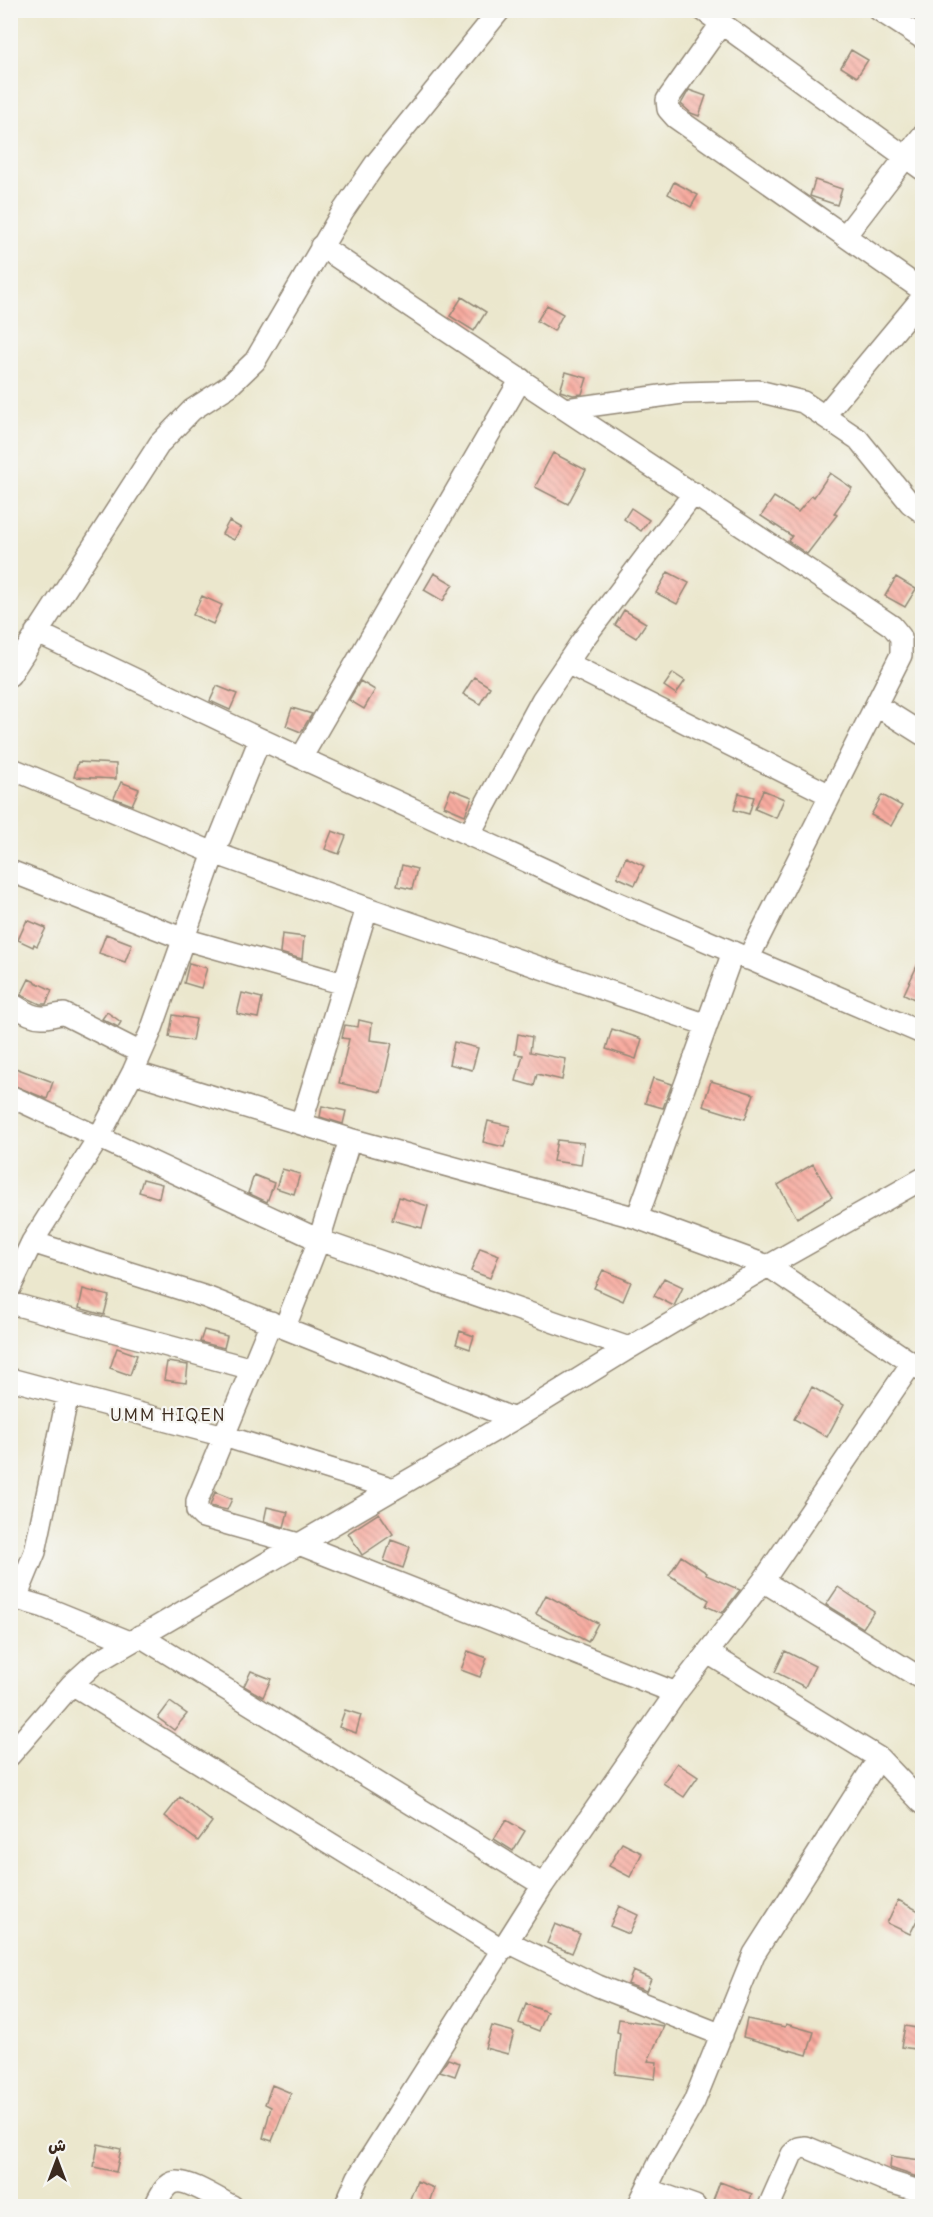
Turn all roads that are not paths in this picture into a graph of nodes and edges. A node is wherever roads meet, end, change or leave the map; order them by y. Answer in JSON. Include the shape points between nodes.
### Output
{"nodes":[{"id":1,"x":500,"y":10,"type":"edge"},
{"id":2,"x":703,"y":10,"type":"edge"},
{"id":3,"x":879,"y":10,"type":"edge"},
{"id":4,"x":721,"y":24,"type":"junction"},
{"id":5,"x":922,"y":38,"type":"edge"},
{"id":6,"x":922,"y":136,"type":"edge"},
{"id":7,"x":915,"y":164,"type":"edge"},
{"id":8,"x":845,"y":236,"type":"junction"},
{"id":9,"x":321,"y":246,"type":"junction"},
{"id":10,"x":922,"y":290,"type":"edge"},
{"id":11,"x":922,"y":298,"type":"edge"},
{"id":12,"x":521,"y":380,"type":"junction"},
{"id":13,"x":566,"y":409,"type":"junction"},
{"id":14,"x":824,"y":416,"type":"junction"},
{"id":15,"x":694,"y":493,"type":"junction"},
{"id":16,"x":922,"y":512,"type":"edge"},
{"id":17,"x":36,"y":632,"type":"junction"},
{"id":18,"x":567,"y":663,"type":"junction"},
{"id":19,"x":10,"y":675,"type":"edge"},
{"id":20,"x":876,"y":705,"type":"junction"},
{"id":21,"x":922,"y":734,"type":"edge"},
{"id":22,"x":260,"y":739,"type":"junction"},
{"id":23,"x":301,"y":758,"type":"junction"},
{"id":24,"x":10,"y":768,"type":"edge"},
{"id":25,"x":830,"y":795,"type":"junction"},
{"id":26,"x":469,"y":835,"type":"junction"},
{"id":27,"x":214,"y":853,"type":"junction"},
{"id":28,"x":10,"y":871,"type":"edge"},
{"id":29,"x":367,"y":908,"type":"junction"},
{"id":30,"x":184,"y":939,"type":"junction"},
{"id":31,"x":741,"y":955,"type":"junction"},
{"id":32,"x":344,"y":984,"type":"junction"},
{"id":33,"x":10,"y":1003,"type":"edge"},
{"id":34,"x":707,"y":1025,"type":"junction"},
{"id":35,"x":922,"y":1033,"type":"edge"},
{"id":36,"x":137,"y":1063,"type":"junction"},
{"id":37,"x":10,"y":1096,"type":"edge"},
{"id":38,"x":302,"y":1124,"type":"junction"},
{"id":39,"x":99,"y":1137,"type":"junction"},
{"id":40,"x":350,"y":1139,"type":"junction"},
{"id":41,"x":922,"y":1179,"type":"edge"},
{"id":42,"x":637,"y":1218,"type":"junction"},
{"id":43,"x":319,"y":1240,"type":"junction"},
{"id":44,"x":32,"y":1242,"type":"junction"},
{"id":45,"x":768,"y":1266,"type":"junction"},
{"id":46,"x":10,"y":1288,"type":"edge"},
{"id":47,"x":10,"y":1303,"type":"edge"},
{"id":48,"x":278,"y":1325,"type":"junction"},
{"id":49,"x":629,"y":1348,"type":"junction"},
{"id":50,"x":917,"y":1367,"type":"edge"},
{"id":51,"x":252,"y":1369,"type":"junction"},
{"id":52,"x":10,"y":1379,"type":"edge"},
{"id":53,"x":68,"y":1394,"type":"junction"},
{"id":54,"x":514,"y":1419,"type":"junction"},
{"id":55,"x":224,"y":1436,"type":"junction"},
{"id":56,"x":394,"y":1489,"type":"junction"},
{"id":57,"x":299,"y":1544,"type":"junction"},
{"id":58,"x":763,"y":1581,"type":"junction"},
{"id":59,"x":13,"y":1598,"type":"edge"},
{"id":60,"x":135,"y":1639,"type":"junction"},
{"id":61,"x":708,"y":1653,"type":"junction"},
{"id":62,"x":922,"y":1679,"type":"edge"},
{"id":63,"x":72,"y":1684,"type":"junction"},
{"id":64,"x":676,"y":1693,"type":"junction"},
{"id":65,"x":10,"y":1755,"type":"edge"},
{"id":66,"x":879,"y":1758,"type":"junction"},
{"id":67,"x":922,"y":1803,"type":"edge"},
{"id":68,"x":543,"y":1885,"type":"junction"},
{"id":69,"x":506,"y":1946,"type":"junction"},
{"id":70,"x":722,"y":2035,"type":"junction"},
{"id":71,"x":922,"y":2192,"type":"edge"},
{"id":72,"x":643,"y":2198,"type":"edge"},
{"id":73,"x":155,"y":2206,"type":"edge"},
{"id":74,"x":232,"y":2206,"type":"edge"},
{"id":75,"x":345,"y":2206,"type":"edge"},
{"id":76,"x":695,"y":2206,"type":"edge"},
{"id":77,"x":769,"y":2206,"type":"edge"}],
"edges":[{"from":1,"to":9,"type":"street","via":[[376,163]]},
{"from":2,"to":4,"type":"street"},
{"from":3,"to":5,"type":"street"},
{"from":4,"to":7,"type":"street"},
{"from":4,"to":8,"type":"street","via":[[667,100],[668,109]]},
{"from":6,"to":7,"type":"street"},
{"from":7,"to":8,"type":"street"},
{"from":8,"to":10,"type":"street"},
{"from":9,"to":12,"type":"street"},
{"from":9,"to":17,"type":"street","via":[[255,361],[229,386],[192,410],[160,443]]},
{"from":11,"to":14,"type":"street"},
{"from":12,"to":13,"type":"street"},
{"from":12,"to":23,"type":"street"},
{"from":13,"to":14,"type":"street","via":[[682,393],[758,391],[803,402]]},
{"from":13,"to":15,"type":"street"},
{"from":14,"to":16,"type":"street","via":[[858,439],[910,503]]},
{"from":15,"to":18,"type":"street"},
{"from":15,"to":20,"type":"street","via":[[892,626],[901,638],[901,655]]},
{"from":17,"to":19,"type":"street"},
{"from":17,"to":22,"type":"street"},
{"from":18,"to":25,"type":"street"},
{"from":18,"to":26,"type":"street","via":[[542,700]]},
{"from":20,"to":21,"type":"street"},
{"from":20,"to":25,"type":"street"},
{"from":22,"to":23,"type":"street"},
{"from":22,"to":27,"type":"street"},
{"from":23,"to":26,"type":"street"},
{"from":24,"to":27,"type":"street"},
{"from":25,"to":31,"type":"street"},
{"from":26,"to":31,"type":"street"},
{"from":27,"to":29,"type":"street"},
{"from":27,"to":30,"type":"street"},
{"from":28,"to":30,"type":"street"},
{"from":29,"to":32,"type":"street"},
{"from":29,"to":34,"type":"street"},
{"from":30,"to":32,"type":"street"},
{"from":30,"to":36,"type":"street"},
{"from":31,"to":34,"type":"street"},
{"from":31,"to":35,"type":"street"},
{"from":32,"to":38,"type":"street"},
{"from":33,"to":36,"type":"street","via":[[33,1016],[64,1014]]},
{"from":34,"to":42,"type":"street"},
{"from":36,"to":38,"type":"street"},
{"from":36,"to":39,"type":"street"},
{"from":37,"to":39,"type":"street"},
{"from":38,"to":40,"type":"street"},
{"from":39,"to":43,"type":"street"},
{"from":39,"to":44,"type":"street"},
{"from":40,"to":42,"type":"street"},
{"from":40,"to":43,"type":"street"},
{"from":41,"to":45,"type":"street"},
{"from":42,"to":45,"type":"street"},
{"from":43,"to":48,"type":"street"},
{"from":43,"to":49,"type":"street"},
{"from":44,"to":46,"type":"street"},
{"from":44,"to":48,"type":"street","via":[[206,1297]]},
{"from":45,"to":49,"type":"street"},
{"from":45,"to":50,"type":"street"},
{"from":47,"to":51,"type":"street"},
{"from":48,"to":51,"type":"street"},
{"from":48,"to":54,"type":"street"},
{"from":49,"to":54,"type":"street"},
{"from":50,"to":58,"type":"street"},
{"from":51,"to":55,"type":"street"},
{"from":52,"to":53,"type":"street"},
{"from":53,"to":55,"type":"street"},
{"from":53,"to":59,"type":"street","via":[[35,1552]]},
{"from":54,"to":56,"type":"street"},
{"from":55,"to":56,"type":"street"},
{"from":55,"to":57,"type":"street","via":[[197,1501],[197,1511],[203,1517]]},
{"from":56,"to":57,"type":"street"},
{"from":57,"to":60,"type":"street"},
{"from":57,"to":64,"type":"street"},
{"from":58,"to":61,"type":"street"},
{"from":58,"to":62,"type":"street"},
{"from":59,"to":60,"type":"street"},
{"from":60,"to":63,"type":"street","via":[[95,1663]]},
{"from":60,"to":68,"type":"street"},
{"from":61,"to":64,"type":"street"},
{"from":61,"to":66,"type":"street"},
{"from":63,"to":65,"type":"street"},
{"from":63,"to":69,"type":"street"},
{"from":64,"to":68,"type":"street"},
{"from":66,"to":67,"type":"street"},
{"from":66,"to":70,"type":"street","via":[[754,1954]]},
{"from":68,"to":69,"type":"street"},
{"from":69,"to":70,"type":"street"},
{"from":69,"to":75,"type":"street","via":[[358,2177]]},
{"from":70,"to":72,"type":"street","via":[[694,2102]]},
{"from":71,"to":77,"type":"street","via":[[806,2147],[792,2154]]},
{"from":72,"to":76,"type":"street"},
{"from":73,"to":74,"type":"street","via":[[166,2187],[175,2182]]}]}
